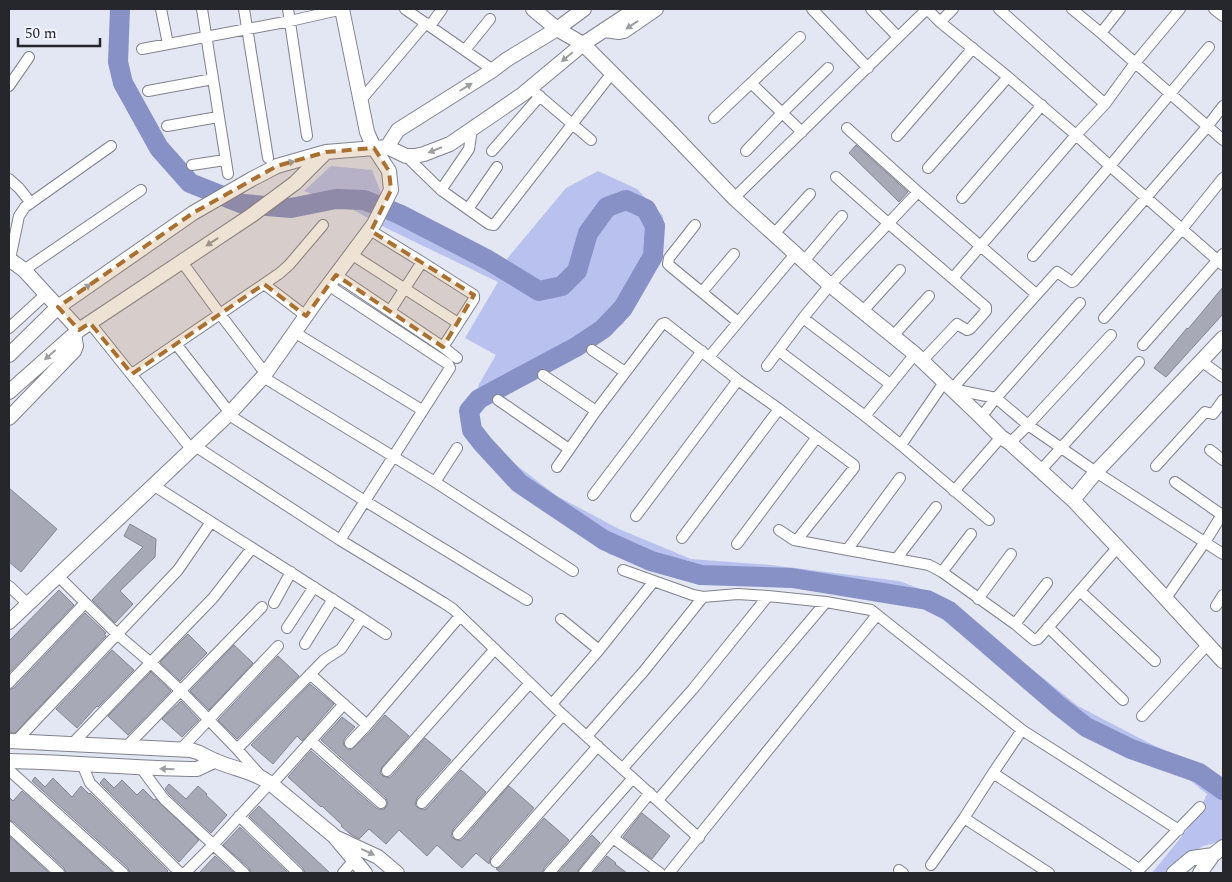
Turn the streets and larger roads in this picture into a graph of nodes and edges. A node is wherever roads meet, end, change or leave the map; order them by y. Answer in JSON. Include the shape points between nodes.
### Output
{"nodes":[{"id":1,"x":161,"y":9,"type":"edge"},
{"id":2,"x":202,"y":9,"type":"edge"},
{"id":3,"x":244,"y":9,"type":"edge"},
{"id":4,"x":288,"y":9,"type":"edge"},
{"id":5,"x":343,"y":9,"type":"edge"},
{"id":6,"x":405,"y":9,"type":"edge"},
{"id":7,"x":442,"y":9,"type":"edge"},
{"id":8,"x":533,"y":9,"type":"edge"},
{"id":9,"x":636,"y":9,"type":"edge"},
{"id":10,"x":656,"y":9,"type":"edge"},
{"id":11,"x":812,"y":9,"type":"edge"},
{"id":12,"x":871,"y":9,"type":"edge"},
{"id":13,"x":927,"y":9,"type":"edge"},
{"id":14,"x":953,"y":9,"type":"edge"},
{"id":15,"x":999,"y":9,"type":"edge"},
{"id":16,"x":1072,"y":9,"type":"edge"},
{"id":17,"x":1120,"y":9,"type":"edge"},
{"id":18,"x":1180,"y":9,"type":"edge"},
{"id":19,"x":1214,"y":9,"type":"edge"},
{"id":20,"x":579,"y":11,"type":"edge"},
{"id":21,"x":1223,"y":16,"type":"edge"},
{"id":22,"x":490,"y":19,"type":"dead end"},
{"id":23,"x":290,"y":20,"type":"junction"},
{"id":24,"x":940,"y":22,"type":"junction"},
{"id":25,"x":428,"y":25,"type":"junction"},
{"id":26,"x":248,"y":29,"type":"junction"},
{"id":27,"x":556,"y":29,"type":"junction"},
{"id":28,"x":604,"y":30,"type":"junction"},
{"id":29,"x":1101,"y":33,"type":"junction"},
{"id":30,"x":206,"y":36,"type":"junction"},
{"id":31,"x":800,"y":36,"type":"dead end"},
{"id":32,"x":898,"y":37,"type":"junction"},
{"id":33,"x":168,"y":44,"type":"junction"},
{"id":34,"x":583,"y":44,"type":"junction"},
{"id":35,"x":1209,"y":47,"type":"dead end"},
{"id":36,"x":973,"y":48,"type":"junction"},
{"id":37,"x":142,"y":49,"type":"dead end"},
{"id":38,"x":465,"y":50,"type":"junction"},
{"id":39,"x":29,"y":57,"type":"dead end"},
{"id":40,"x":1135,"y":63,"type":"junction"},
{"id":41,"x":828,"y":68,"type":"dead end"},
{"id":42,"x":868,"y":68,"type":"junction"},
{"id":43,"x":493,"y":70,"type":"junction"},
{"id":44,"x":612,"y":73,"type":"junction"},
{"id":45,"x":1008,"y":77,"type":"junction"},
{"id":46,"x":213,"y":79,"type":"junction"},
{"id":47,"x":751,"y":83,"type":"junction"},
{"id":48,"x":9,"y":86,"type":"edge"},
{"id":49,"x":148,"y":91,"type":"dead end"},
{"id":50,"x":535,"y":92,"type":"junction"},
{"id":51,"x":1170,"y":94,"type":"junction"},
{"id":52,"x":361,"y":100,"type":"junction"},
{"id":53,"x":1105,"y":104,"type":"junction"},
{"id":54,"x":1042,"y":105,"type":"junction"},
{"id":55,"x":1223,"y":106,"type":"edge"},
{"id":56,"x":782,"y":113,"type":"junction"},
{"id":57,"x":218,"y":117,"type":"junction"},
{"id":58,"x":714,"y":118,"type":"dead end"},
{"id":59,"x":573,"y":124,"type":"junction"},
{"id":60,"x":167,"y":126,"type":"dead end"},
{"id":61,"x":1207,"y":127,"type":"junction"},
{"id":62,"x":847,"y":128,"type":"dead end"},
{"id":63,"x":472,"y":129,"type":"junction"},
{"id":64,"x":802,"y":132,"type":"junction"},
{"id":65,"x":1076,"y":134,"type":"junction"},
{"id":66,"x":307,"y":136,"type":"dead end"},
{"id":67,"x":898,"y":136,"type":"dead end"},
{"id":68,"x":591,"y":140,"type":"dead end"},
{"id":69,"x":1223,"y":140,"type":"edge"},
{"id":70,"x":111,"y":146,"type":"dead end"},
{"id":71,"x":380,"y":148,"type":"junction"},
{"id":72,"x":492,"y":151,"type":"dead end"},
{"id":73,"x":746,"y":151,"type":"dead end"},
{"id":74,"x":326,"y":152,"type":"junction"},
{"id":75,"x":406,"y":156,"type":"junction"},
{"id":76,"x":268,"y":158,"type":"dead end"},
{"id":77,"x":225,"y":160,"type":"junction"},
{"id":78,"x":192,"y":165,"type":"dead end"},
{"id":79,"x":1110,"y":166,"type":"junction"},
{"id":80,"x":497,"y":167,"type":"dead end"},
{"id":81,"x":928,"y":168,"type":"dead end"},
{"id":82,"x":228,"y":174,"type":"dead end"},
{"id":83,"x":836,"y":177,"type":"dead end"},
{"id":84,"x":1223,"y":178,"type":"edge"},
{"id":85,"x":9,"y":179,"type":"edge"},
{"id":86,"x":141,"y":190,"type":"dead end"},
{"id":87,"x":441,"y":190,"type":"junction"},
{"id":88,"x":918,"y":192,"type":"junction"},
{"id":89,"x":810,"y":194,"type":"dead end"},
{"id":90,"x":734,"y":198,"type":"junction"},
{"id":91,"x":962,"y":198,"type":"dead end"},
{"id":92,"x":1146,"y":198,"type":"junction"},
{"id":93,"x":30,"y":203,"type":"junction"},
{"id":94,"x":468,"y":208,"type":"junction"},
{"id":95,"x":842,"y":216,"type":"dead end"},
{"id":96,"x":888,"y":223,"type":"junction"},
{"id":97,"x":695,"y":225,"type":"dead end"},
{"id":98,"x":323,"y":226,"type":"dead end"},
{"id":99,"x":372,"y":227,"type":"junction"},
{"id":100,"x":1182,"y":230,"type":"junction"},
{"id":101,"x":774,"y":234,"type":"junction"},
{"id":102,"x":981,"y":245,"type":"junction"},
{"id":103,"x":351,"y":254,"type":"junction"},
{"id":104,"x":734,"y":254,"type":"dead end"},
{"id":105,"x":1033,"y":256,"type":"dead end"},
{"id":106,"x":800,"y":257,"type":"junction"},
{"id":107,"x":9,"y":259,"type":"edge"},
{"id":108,"x":1222,"y":260,"type":"edge"},
{"id":109,"x":182,"y":262,"type":"junction"},
{"id":110,"x":422,"y":262,"type":"junction"},
{"id":111,"x":24,"y":270,"type":"junction"},
{"id":112,"x":900,"y":270,"type":"dead end"},
{"id":113,"x":953,"y":278,"type":"junction"},
{"id":114,"x":332,"y":280,"type":"junction"},
{"id":115,"x":264,"y":284,"type":"junction"},
{"id":116,"x":830,"y":285,"type":"junction"},
{"id":117,"x":405,"y":288,"type":"junction"},
{"id":118,"x":702,"y":292,"type":"junction"},
{"id":119,"x":46,"y":294,"type":"junction"},
{"id":120,"x":1036,"y":294,"type":"junction"},
{"id":121,"x":929,"y":296,"type":"dead end"},
{"id":122,"x":1080,"y":303,"type":"dead end"},
{"id":123,"x":58,"y":307,"type":"junction"},
{"id":124,"x":390,"y":311,"type":"junction"},
{"id":125,"x":862,"y":311,"type":"junction"},
{"id":126,"x":220,"y":314,"type":"junction"},
{"id":127,"x":306,"y":316,"type":"junction"},
{"id":128,"x":802,"y":318,"type":"junction"},
{"id":129,"x":1104,"y":318,"type":"dead end"},
{"id":130,"x":738,"y":322,"type":"junction"},
{"id":131,"x":458,"y":323,"type":"junction"},
{"id":132,"x":9,"y":328,"type":"edge"},
{"id":133,"x":81,"y":329,"type":"junction"},
{"id":134,"x":294,"y":332,"type":"junction"},
{"id":135,"x":1111,"y":335,"type":"dead end"},
{"id":136,"x":893,"y":336,"type":"junction"},
{"id":137,"x":1223,"y":338,"type":"edge"},
{"id":138,"x":176,"y":344,"type":"junction"},
{"id":139,"x":1144,"y":346,"type":"dead end"},
{"id":140,"x":443,"y":347,"type":"junction"},
{"id":141,"x":592,"y":350,"type":"dead end"},
{"id":142,"x":779,"y":351,"type":"junction"},
{"id":143,"x":705,"y":354,"type":"junction"},
{"id":144,"x":9,"y":355,"type":"edge"},
{"id":145,"x":918,"y":357,"type":"junction"},
{"id":146,"x":457,"y":358,"type":"dead end"},
{"id":147,"x":1201,"y":361,"type":"junction"},
{"id":148,"x":1138,"y":362,"type":"dead end"},
{"id":149,"x":767,"y":366,"type":"dead end"},
{"id":150,"x":625,"y":372,"type":"junction"},
{"id":151,"x":132,"y":374,"type":"junction"},
{"id":152,"x":264,"y":375,"type":"junction"},
{"id":153,"x":543,"y":375,"type":"dead end"},
{"id":154,"x":1223,"y":377,"type":"edge"},
{"id":155,"x":738,"y":380,"type":"junction"},
{"id":156,"x":890,"y":384,"type":"junction"},
{"id":157,"x":949,"y":385,"type":"junction"},
{"id":158,"x":9,"y":392,"type":"edge"},
{"id":159,"x":996,"y":398,"type":"junction"},
{"id":160,"x":498,"y":400,"type":"dead end"},
{"id":161,"x":1223,"y":400,"type":"edge"},
{"id":162,"x":779,"y":409,"type":"junction"},
{"id":163,"x":422,"y":410,"type":"junction"},
{"id":164,"x":596,"y":411,"type":"junction"},
{"id":165,"x":229,"y":414,"type":"junction"},
{"id":166,"x":865,"y":416,"type":"junction"},
{"id":167,"x":981,"y":417,"type":"junction"},
{"id":168,"x":9,"y":418,"type":"edge"},
{"id":169,"x":1028,"y":425,"type":"junction"},
{"id":170,"x":817,"y":437,"type":"junction"},
{"id":171,"x":1005,"y":440,"type":"junction"},
{"id":172,"x":901,"y":445,"type":"junction"},
{"id":173,"x":1061,"y":447,"type":"junction"},
{"id":174,"x":193,"y":448,"type":"junction"},
{"id":175,"x":457,"y":448,"type":"dead end"},
{"id":176,"x":569,"y":450,"type":"junction"},
{"id":177,"x":1210,"y":450,"type":"dead end"},
{"id":178,"x":393,"y":456,"type":"junction"},
{"id":179,"x":1223,"y":460,"type":"edge"},
{"id":180,"x":1156,"y":466,"type":"dead end"},
{"id":181,"x":557,"y":467,"type":"dead end"},
{"id":182,"x":1040,"y":471,"type":"junction"},
{"id":183,"x":1096,"y":472,"type":"junction"},
{"id":184,"x":900,"y":478,"type":"dead end"},
{"id":185,"x":435,"y":482,"type":"junction"},
{"id":186,"x":1175,"y":482,"type":"dead end"},
{"id":187,"x":153,"y":485,"type":"junction"},
{"id":188,"x":954,"y":491,"type":"junction"},
{"id":189,"x":593,"y":494,"type":"dead end"},
{"id":190,"x":1072,"y":500,"type":"junction"},
{"id":191,"x":365,"y":501,"type":"junction"},
{"id":192,"x":936,"y":507,"type":"dead end"},
{"id":193,"x":1222,"y":514,"type":"edge"},
{"id":194,"x":636,"y":516,"type":"dead end"},
{"id":195,"x":989,"y":520,"type":"dead end"},
{"id":196,"x":211,"y":522,"type":"junction"},
{"id":197,"x":779,"y":530,"type":"dead end"},
{"id":198,"x":971,"y":534,"type":"dead end"},
{"id":199,"x":682,"y":538,"type":"dead end"},
{"id":200,"x":340,"y":540,"type":"junction"},
{"id":201,"x":796,"y":540,"type":"junction"},
{"id":202,"x":1204,"y":542,"type":"junction"},
{"id":203,"x":737,"y":544,"type":"dead end"},
{"id":204,"x":252,"y":548,"type":"junction"},
{"id":205,"x":1117,"y":548,"type":"junction"},
{"id":206,"x":847,"y":550,"type":"junction"},
{"id":207,"x":1011,"y":554,"type":"dead end"},
{"id":208,"x":1223,"y":554,"type":"edge"},
{"id":209,"x":896,"y":558,"type":"junction"},
{"id":210,"x":623,"y":570,"type":"dead end"},
{"id":211,"x":573,"y":571,"type":"dead end"},
{"id":212,"x":291,"y":572,"type":"junction"},
{"id":213,"x":942,"y":572,"type":"junction"},
{"id":214,"x":57,"y":575,"type":"junction"},
{"id":215,"x":654,"y":581,"type":"junction"},
{"id":216,"x":1047,"y":583,"type":"dead end"},
{"id":217,"x":9,"y":586,"type":"edge"},
{"id":218,"x":314,"y":586,"type":"junction"},
{"id":219,"x":1080,"y":591,"type":"junction"},
{"id":220,"x":1223,"y":595,"type":"edge"},
{"id":221,"x":768,"y":596,"type":"junction"},
{"id":222,"x":703,"y":597,"type":"junction"},
{"id":223,"x":1166,"y":598,"type":"junction"},
{"id":224,"x":333,"y":599,"type":"junction"},
{"id":225,"x":978,"y":599,"type":"junction"},
{"id":226,"x":527,"y":600,"type":"dead end"},
{"id":227,"x":826,"y":602,"type":"junction"},
{"id":228,"x":85,"y":603,"type":"junction"},
{"id":229,"x":274,"y":603,"type":"dead end"},
{"id":230,"x":28,"y":604,"type":"junction"},
{"id":231,"x":262,"y":606,"type":"dead end"},
{"id":232,"x":1216,"y":606,"type":"dead end"},
{"id":233,"x":877,"y":615,"type":"junction"},
{"id":234,"x":460,"y":616,"type":"junction"},
{"id":235,"x":362,"y":618,"type":"junction"},
{"id":236,"x":561,"y":619,"type":"dead end"},
{"id":237,"x":9,"y":622,"type":"edge"},
{"id":238,"x":1015,"y":624,"type":"junction"},
{"id":239,"x":1048,"y":627,"type":"junction"},
{"id":240,"x":287,"y":628,"type":"dead end"},
{"id":241,"x":386,"y":634,"type":"dead end"},
{"id":242,"x":118,"y":635,"type":"junction"},
{"id":243,"x":305,"y":644,"type":"dead end"},
{"id":244,"x":1208,"y":644,"type":"junction"},
{"id":245,"x":278,"y":646,"type":"dead end"},
{"id":246,"x":495,"y":650,"type":"junction"},
{"id":247,"x":599,"y":650,"type":"junction"},
{"id":248,"x":1223,"y":661,"type":"edge"},
{"id":249,"x":150,"y":662,"type":"junction"},
{"id":250,"x":1155,"y":662,"type":"dead end"},
{"id":251,"x":310,"y":674,"type":"junction"},
{"id":252,"x":9,"y":683,"type":"edge"},
{"id":253,"x":530,"y":683,"type":"junction"},
{"id":254,"x":181,"y":691,"type":"junction"},
{"id":255,"x":1124,"y":700,"type":"dead end"},
{"id":256,"x":344,"y":704,"type":"junction"},
{"id":257,"x":552,"y":704,"type":"junction"},
{"id":258,"x":563,"y":715,"type":"junction"},
{"id":259,"x":1142,"y":716,"type":"dead end"},
{"id":260,"x":209,"y":720,"type":"junction"},
{"id":261,"x":367,"y":725,"type":"junction"},
{"id":262,"x":1022,"y":730,"type":"junction"},
{"id":263,"x":587,"y":736,"type":"junction"},
{"id":264,"x":12,"y":741,"type":"edge"},
{"id":265,"x":311,"y":741,"type":"junction"},
{"id":266,"x":350,"y":742,"type":"dead end"},
{"id":267,"x":72,"y":744,"type":"junction"},
{"id":268,"x":598,"y":746,"type":"junction"},
{"id":269,"x":126,"y":747,"type":"junction"},
{"id":270,"x":237,"y":749,"type":"junction"},
{"id":271,"x":180,"y":750,"type":"junction"},
{"id":272,"x":214,"y":761,"type":"junction"},
{"id":273,"x":10,"y":764,"type":"edge"},
{"id":274,"x":82,"y":764,"type":"junction"},
{"id":275,"x":141,"y":768,"type":"junction"},
{"id":276,"x":623,"y":768,"type":"junction"},
{"id":277,"x":387,"y":771,"type":"dead end"},
{"id":278,"x":993,"y":772,"type":"junction"},
{"id":279,"x":634,"y":778,"type":"junction"},
{"id":280,"x":268,"y":781,"type":"junction"},
{"id":281,"x":654,"y":797,"type":"junction"},
{"id":282,"x":381,"y":803,"type":"dead end"},
{"id":283,"x":422,"y":804,"type":"dead end"},
{"id":284,"x":1200,"y":807,"type":"dead end"},
{"id":285,"x":239,"y":816,"type":"junction"},
{"id":286,"x":964,"y":818,"type":"junction"},
{"id":287,"x":9,"y":827,"type":"edge"},
{"id":288,"x":1179,"y":830,"type":"junction"},
{"id":289,"x":458,"y":834,"type":"dead end"},
{"id":290,"x":334,"y":836,"type":"junction"},
{"id":291,"x":613,"y":838,"type":"junction"},
{"id":292,"x":699,"y":838,"type":"junction"},
{"id":293,"x":213,"y":845,"type":"junction"},
{"id":294,"x":1219,"y":851,"type":"edge"},
{"id":295,"x":354,"y":860,"type":"junction"},
{"id":296,"x":496,"y":862,"type":"dead end"},
{"id":297,"x":931,"y":866,"type":"dead end"},
{"id":298,"x":1138,"y":871,"type":"edge"},
{"id":299,"x":59,"y":873,"type":"edge"},
{"id":300,"x":123,"y":873,"type":"edge"},
{"id":301,"x":180,"y":873,"type":"edge"},
{"id":302,"x":185,"y":873,"type":"edge"},
{"id":303,"x":244,"y":873,"type":"edge"},
{"id":304,"x":298,"y":873,"type":"edge"},
{"id":305,"x":343,"y":873,"type":"edge"},
{"id":306,"x":365,"y":873,"type":"edge"},
{"id":307,"x":397,"y":873,"type":"edge"},
{"id":308,"x":549,"y":873,"type":"edge"},
{"id":309,"x":584,"y":873,"type":"edge"},
{"id":310,"x":660,"y":873,"type":"edge"},
{"id":311,"x":669,"y":873,"type":"edge"},
{"id":312,"x":1049,"y":873,"type":"edge"},
{"id":313,"x":1174,"y":873,"type":"edge"},
{"id":314,"x":1200,"y":873,"type":"edge"}],
"edges":[{"from":1,"to":33,"type":"street"},
{"from":2,"to":30,"type":"street"},
{"from":3,"to":26,"type":"street"},
{"from":4,"to":23,"type":"street"},
{"from":5,"to":23,"type":"street"},
{"from":5,"to":52,"type":"street"},
{"from":6,"to":25,"type":"street"},
{"from":7,"to":25,"type":"street"},
{"from":8,"to":27,"type":"street"},
{"from":9,"to":28,"type":"street"},
{"from":10,"to":28,"type":"street","one_way":true,"via":[[624,31]]},
{"from":11,"to":42,"type":"street"},
{"from":12,"to":32,"type":"street"},
{"from":13,"to":24,"type":"street"},
{"from":13,"to":32,"type":"street"},
{"from":14,"to":24,"type":"street"},
{"from":15,"to":53,"type":"street"},
{"from":16,"to":29,"type":"street"},
{"from":17,"to":29,"type":"street"},
{"from":18,"to":40,"type":"street"},
{"from":19,"to":21,"type":"street"},
{"from":20,"to":27,"type":"street"},
{"from":22,"to":38,"type":"street"},
{"from":23,"to":26,"type":"street"},
{"from":23,"to":66,"type":"street"},
{"from":24,"to":36,"type":"street"},
{"from":25,"to":38,"type":"street"},
{"from":25,"to":52,"type":"street"},
{"from":26,"to":30,"type":"street"},
{"from":26,"to":76,"type":"street"},
{"from":27,"to":34,"type":"street"},
{"from":27,"to":43,"type":"street"},
{"from":28,"to":34,"type":"street"},
{"from":29,"to":40,"type":"street"},
{"from":30,"to":33,"type":"street"},
{"from":30,"to":46,"type":"street"},
{"from":31,"to":47,"type":"street"},
{"from":32,"to":42,"type":"street"},
{"from":33,"to":37,"type":"street"},
{"from":34,"to":44,"type":"street"},
{"from":34,"to":50,"type":"street","one_way":true},
{"from":35,"to":51,"type":"street"},
{"from":36,"to":45,"type":"street"},
{"from":36,"to":67,"type":"street"},
{"from":38,"to":43,"type":"street"},
{"from":39,"to":48,"type":"street"},
{"from":40,"to":51,"type":"street"},
{"from":40,"to":53,"type":"street"},
{"from":41,"to":56,"type":"street"},
{"from":42,"to":64,"type":"street"},
{"from":71,"to":43,"type":"street","one_way":true,"via":[[398,130]]},
{"from":44,"to":59,"type":"street"},
{"from":44,"to":90,"type":"street"},
{"from":45,"to":54,"type":"street"},
{"from":45,"to":81,"type":"street"},
{"from":46,"to":49,"type":"street"},
{"from":46,"to":57,"type":"street"},
{"from":47,"to":56,"type":"street"},
{"from":47,"to":58,"type":"street"},
{"from":50,"to":59,"type":"street"},
{"from":50,"to":63,"type":"street"},
{"from":50,"to":72,"type":"street"},
{"from":51,"to":61,"type":"street"},
{"from":51,"to":79,"type":"street"},
{"from":52,"to":71,"type":"street","via":[[367,132]]},
{"from":53,"to":65,"type":"street"},
{"from":54,"to":65,"type":"street"},
{"from":54,"to":91,"type":"street"},
{"from":55,"to":61,"type":"street"},
{"from":56,"to":64,"type":"street"},
{"from":56,"to":73,"type":"street"},
{"from":57,"to":60,"type":"street"},
{"from":57,"to":77,"type":"street"},
{"from":59,"to":68,"type":"street"},
{"from":59,"to":94,"type":"street","via":[[494,224],[489,224]]},
{"from":61,"to":69,"type":"street"},
{"from":61,"to":92,"type":"street"},
{"from":62,"to":88,"type":"street"},
{"from":63,"to":75,"type":"street","one_way":true,"via":[[450,144],[424,154]]},
{"from":63,"to":87,"type":"street","via":[[469,149]]},
{"from":64,"to":90,"type":"street"},
{"from":65,"to":79,"type":"street"},
{"from":65,"to":102,"type":"street"},
{"from":70,"to":93,"type":"street"},
{"from":71,"to":74,"type":"street"},
{"from":71,"to":75,"type":"street"},
{"from":71,"to":99,"type":"street","via":[[389,171],[391,190]]},
{"from":74,"to":109,"type":"street","one_way":true,"via":[[295,183]]},
{"from":123,"to":74,"type":"street","one_way":true,"via":[[193,213],[277,166]]},
{"from":75,"to":87,"type":"street"},
{"from":77,"to":78,"type":"street"},
{"from":77,"to":82,"type":"street"},
{"from":79,"to":92,"type":"street"},
{"from":79,"to":105,"type":"street"},
{"from":80,"to":94,"type":"street"},
{"from":83,"to":96,"type":"street"},
{"from":84,"to":100,"type":"street"},
{"from":85,"to":93,"type":"street"},
{"from":86,"to":111,"type":"street"},
{"from":87,"to":94,"type":"street"},
{"from":88,"to":96,"type":"street"},
{"from":88,"to":102,"type":"street"},
{"from":89,"to":101,"type":"street"},
{"from":90,"to":101,"type":"street"},
{"from":92,"to":100,"type":"street"},
{"from":92,"to":120,"type":"street","via":[[1074,281],[1056,272]]},
{"from":93,"to":107,"type":"street","via":[[19,216]]},
{"from":95,"to":106,"type":"street"},
{"from":96,"to":113,"type":"street"},
{"from":96,"to":116,"type":"street"},
{"from":97,"to":118,"type":"street","via":[[669,258],[668,264]]},
{"from":98,"to":115,"type":"street","via":[[289,265]]},
{"from":99,"to":103,"type":"street"},
{"from":99,"to":110,"type":"street"},
{"from":100,"to":108,"type":"street"},
{"from":100,"to":129,"type":"street"},
{"from":101,"to":106,"type":"street"},
{"from":102,"to":113,"type":"street"},
{"from":102,"to":120,"type":"street"},
{"from":103,"to":114,"type":"street"},
{"from":103,"to":117,"type":"street"},
{"from":104,"to":118,"type":"street"},
{"from":106,"to":116,"type":"street"},
{"from":106,"to":130,"type":"street"},
{"from":107,"to":111,"type":"street"},
{"from":108,"to":139,"type":"street"},
{"from":109,"to":126,"type":"street"},
{"from":109,"to":133,"type":"street"},
{"from":110,"to":117,"type":"street"},
{"from":110,"to":131,"type":"street","via":[[474,295]]},
{"from":111,"to":119,"type":"street"},
{"from":112,"to":125,"type":"street"},
{"from":113,"to":145,"type":"street","via":[[987,310],[970,329],[957,324]]},
{"from":114,"to":124,"type":"street"},
{"from":114,"to":127,"type":"street"},
{"from":114,"to":163,"type":"street","via":[[450,366]]},
{"from":115,"to":126,"type":"street"},
{"from":115,"to":127,"type":"street"},
{"from":116,"to":125,"type":"street"},
{"from":116,"to":128,"type":"street"},
{"from":117,"to":124,"type":"street"},
{"from":117,"to":131,"type":"street"},
{"from":118,"to":130,"type":"street"},
{"from":119,"to":123,"type":"street"},
{"from":119,"to":132,"type":"street"},
{"from":120,"to":157,"type":"street"},
{"from":121,"to":136,"type":"street"},
{"from":122,"to":159,"type":"street"},
{"from":123,"to":133,"type":"street"},
{"from":123,"to":144,"type":"street"},
{"from":124,"to":140,"type":"street"},
{"from":125,"to":136,"type":"street"},
{"from":126,"to":138,"type":"street"},
{"from":126,"to":152,"type":"street"},
{"from":127,"to":134,"type":"street"},
{"from":128,"to":142,"type":"street"},
{"from":128,"to":156,"type":"street"},
{"from":130,"to":143,"type":"street"},
{"from":131,"to":140,"type":"street"},
{"from":133,"to":151,"type":"street"},
{"from":133,"to":158,"type":"street","one_way":true},
{"from":133,"to":168,"type":"street","via":[[76,349]]},
{"from":134,"to":152,"type":"street"},
{"from":134,"to":163,"type":"street"},
{"from":135,"to":169,"type":"street"},
{"from":136,"to":145,"type":"street"},
{"from":137,"to":147,"type":"street"},
{"from":138,"to":151,"type":"street"},
{"from":138,"to":165,"type":"street"},
{"from":140,"to":146,"type":"street"},
{"from":141,"to":150,"type":"street"},
{"from":142,"to":149,"type":"street"},
{"from":142,"to":166,"type":"street"},
{"from":143,"to":150,"type":"street","via":[[664,323]]},
{"from":143,"to":155,"type":"street"},
{"from":143,"to":189,"type":"street"},
{"from":145,"to":156,"type":"street"},
{"from":145,"to":157,"type":"street"},
{"from":147,"to":154,"type":"street"},
{"from":147,"to":183,"type":"street"},
{"from":148,"to":173,"type":"street"},
{"from":150,"to":164,"type":"street"},
{"from":151,"to":174,"type":"street"},
{"from":152,"to":165,"type":"street"},
{"from":152,"to":178,"type":"street"},
{"from":153,"to":164,"type":"street"},
{"from":155,"to":162,"type":"street"},
{"from":155,"to":194,"type":"street"},
{"from":156,"to":166,"type":"street"},
{"from":157,"to":159,"type":"street"},
{"from":157,"to":167,"type":"street"},
{"from":157,"to":172,"type":"street"},
{"from":159,"to":167,"type":"street"},
{"from":159,"to":169,"type":"street"},
{"from":160,"to":176,"type":"street"},
{"from":161,"to":180,"type":"street","via":[[1214,414],[1205,412]]},
{"from":162,"to":170,"type":"street"},
{"from":162,"to":199,"type":"street"},
{"from":163,"to":178,"type":"street"},
{"from":164,"to":176,"type":"street"},
{"from":165,"to":174,"type":"street"},
{"from":165,"to":191,"type":"street"},
{"from":166,"to":172,"type":"street"},
{"from":167,"to":171,"type":"street"},
{"from":169,"to":171,"type":"street"},
{"from":169,"to":173,"type":"street"},
{"from":170,"to":201,"type":"street","via":[[854,467]]},
{"from":170,"to":203,"type":"street"},
{"from":171,"to":182,"type":"street"},
{"from":171,"to":188,"type":"street"},
{"from":172,"to":188,"type":"street"},
{"from":173,"to":182,"type":"street"},
{"from":173,"to":183,"type":"street"},
{"from":174,"to":187,"type":"street"},
{"from":174,"to":200,"type":"street"},
{"from":175,"to":185,"type":"street"},
{"from":176,"to":181,"type":"street"},
{"from":177,"to":179,"type":"street"},
{"from":178,"to":185,"type":"street"},
{"from":178,"to":191,"type":"street"},
{"from":182,"to":190,"type":"street"},
{"from":183,"to":190,"type":"street"},
{"from":183,"to":202,"type":"street"},
{"from":184,"to":206,"type":"street"},
{"from":185,"to":211,"type":"street"},
{"from":186,"to":193,"type":"street"},
{"from":187,"to":196,"type":"street"},
{"from":187,"to":214,"type":"street"},
{"from":188,"to":195,"type":"street"},
{"from":190,"to":205,"type":"street"},
{"from":191,"to":200,"type":"street"},
{"from":191,"to":226,"type":"street"},
{"from":192,"to":209,"type":"street"},
{"from":193,"to":202,"type":"street"},
{"from":196,"to":204,"type":"street"},
{"from":196,"to":242,"type":"street","via":[[182,567]]},
{"from":197,"to":201,"type":"street"},
{"from":198,"to":213,"type":"street"},
{"from":200,"to":234,"type":"street"},
{"from":201,"to":206,"type":"street"},
{"from":202,"to":208,"type":"street"},
{"from":202,"to":223,"type":"street"},
{"from":204,"to":212,"type":"street"},
{"from":204,"to":249,"type":"street","via":[[213,598]]},
{"from":205,"to":219,"type":"street"},
{"from":205,"to":223,"type":"street"},
{"from":206,"to":209,"type":"street"},
{"from":207,"to":225,"type":"street"},
{"from":209,"to":213,"type":"street","via":[[929,565]]},
{"from":210,"to":215,"type":"street"},
{"from":212,"to":218,"type":"street"},
{"from":212,"to":229,"type":"street"},
{"from":213,"to":225,"type":"street"},
{"from":214,"to":228,"type":"street"},
{"from":214,"to":230,"type":"street"},
{"from":215,"to":222,"type":"street"},
{"from":215,"to":247,"type":"street"},
{"from":216,"to":238,"type":"street"},
{"from":217,"to":230,"type":"street"},
{"from":218,"to":224,"type":"street"},
{"from":218,"to":240,"type":"street"},
{"from":219,"to":239,"type":"street"},
{"from":219,"to":250,"type":"street"},
{"from":220,"to":232,"type":"street"},
{"from":221,"to":222,"type":"street"},
{"from":221,"to":227,"type":"street"},
{"from":221,"to":276,"type":"street"},
{"from":222,"to":263,"type":"street"},
{"from":223,"to":244,"type":"street"},
{"from":224,"to":235,"type":"street"},
{"from":224,"to":243,"type":"street"},
{"from":225,"to":238,"type":"street"},
{"from":227,"to":233,"type":"street","via":[[868,608]]},
{"from":227,"to":281,"type":"street"},
{"from":228,"to":242,"type":"street"},
{"from":228,"to":252,"type":"street"},
{"from":230,"to":237,"type":"street"},
{"from":231,"to":254,"type":"street"},
{"from":233,"to":262,"type":"street"},
{"from":233,"to":292,"type":"street"},
{"from":234,"to":246,"type":"street"},
{"from":234,"to":261,"type":"street"},
{"from":235,"to":241,"type":"street"},
{"from":235,"to":251,"type":"street","via":[[341,649]]},
{"from":236,"to":247,"type":"street"},
{"from":238,"to":239,"type":"street","via":[[1034,640]]},
{"from":239,"to":255,"type":"street"},
{"from":242,"to":249,"type":"street"},
{"from":242,"to":264,"type":"street"},
{"from":244,"to":248,"type":"street"},
{"from":244,"to":259,"type":"street"},
{"from":245,"to":260,"type":"street"},
{"from":246,"to":253,"type":"street"},
{"from":246,"to":277,"type":"street"},
{"from":247,"to":257,"type":"street"},
{"from":249,"to":254,"type":"street"},
{"from":249,"to":267,"type":"street"},
{"from":251,"to":256,"type":"street"},
{"from":251,"to":270,"type":"street"},
{"from":253,"to":257,"type":"street"},
{"from":253,"to":283,"type":"street"},
{"from":254,"to":260,"type":"street"},
{"from":254,"to":269,"type":"street"},
{"from":256,"to":261,"type":"street"},
{"from":256,"to":265,"type":"street"},
{"from":257,"to":258,"type":"street"},
{"from":258,"to":263,"type":"street"},
{"from":258,"to":289,"type":"street"},
{"from":260,"to":270,"type":"street"},
{"from":260,"to":271,"type":"street"},
{"from":261,"to":266,"type":"street"},
{"from":262,"to":278,"type":"street"},
{"from":262,"to":288,"type":"street"},
{"from":263,"to":268,"type":"street"},
{"from":264,"to":267,"type":"street"},
{"from":264,"to":273,"type":"street"},
{"from":265,"to":280,"type":"street"},
{"from":265,"to":282,"type":"street"},
{"from":267,"to":269,"type":"street"},
{"from":268,"to":276,"type":"street"},
{"from":268,"to":296,"type":"street"},
{"from":269,"to":271,"type":"street"},
{"from":270,"to":280,"type":"street"},
{"from":271,"to":272,"type":"street","via":[[201,752]]},
{"from":272,"to":275,"type":"street","one_way":true,"via":[[190,769]]},
{"from":272,"to":280,"type":"street"},
{"from":273,"to":274,"type":"street"},
{"from":273,"to":300,"type":"street"},
{"from":274,"to":275,"type":"street"},
{"from":274,"to":301,"type":"street","via":[[93,786]]},
{"from":275,"to":293,"type":"street","via":[[164,800]]},
{"from":276,"to":279,"type":"street"},
{"from":278,"to":286,"type":"street"},
{"from":278,"to":298,"type":"street"},
{"from":279,"to":281,"type":"street"},
{"from":279,"to":308,"type":"street"},
{"from":280,"to":285,"type":"street"},
{"from":280,"to":290,"type":"street"},
{"from":281,"to":291,"type":"street"},
{"from":281,"to":292,"type":"street"},
{"from":284,"to":288,"type":"street"},
{"from":285,"to":293,"type":"street"},
{"from":285,"to":304,"type":"street"},
{"from":286,"to":297,"type":"street"},
{"from":286,"to":312,"type":"street"},
{"from":287,"to":299,"type":"street"},
{"from":288,"to":298,"type":"street"},
{"from":290,"to":295,"type":"street"},
{"from":290,"to":307,"type":"street","one_way":true,"via":[[378,857]]},
{"from":291,"to":309,"type":"street"},
{"from":291,"to":310,"type":"street"},
{"from":292,"to":311,"type":"street"},
{"from":293,"to":302,"type":"street"},
{"from":293,"to":303,"type":"street"},
{"from":294,"to":313,"type":"street","via":[[1192,858]]},
{"from":294,"to":314,"type":"street"},
{"from":295,"to":305,"type":"street"},
{"from":295,"to":306,"type":"street"}]}
